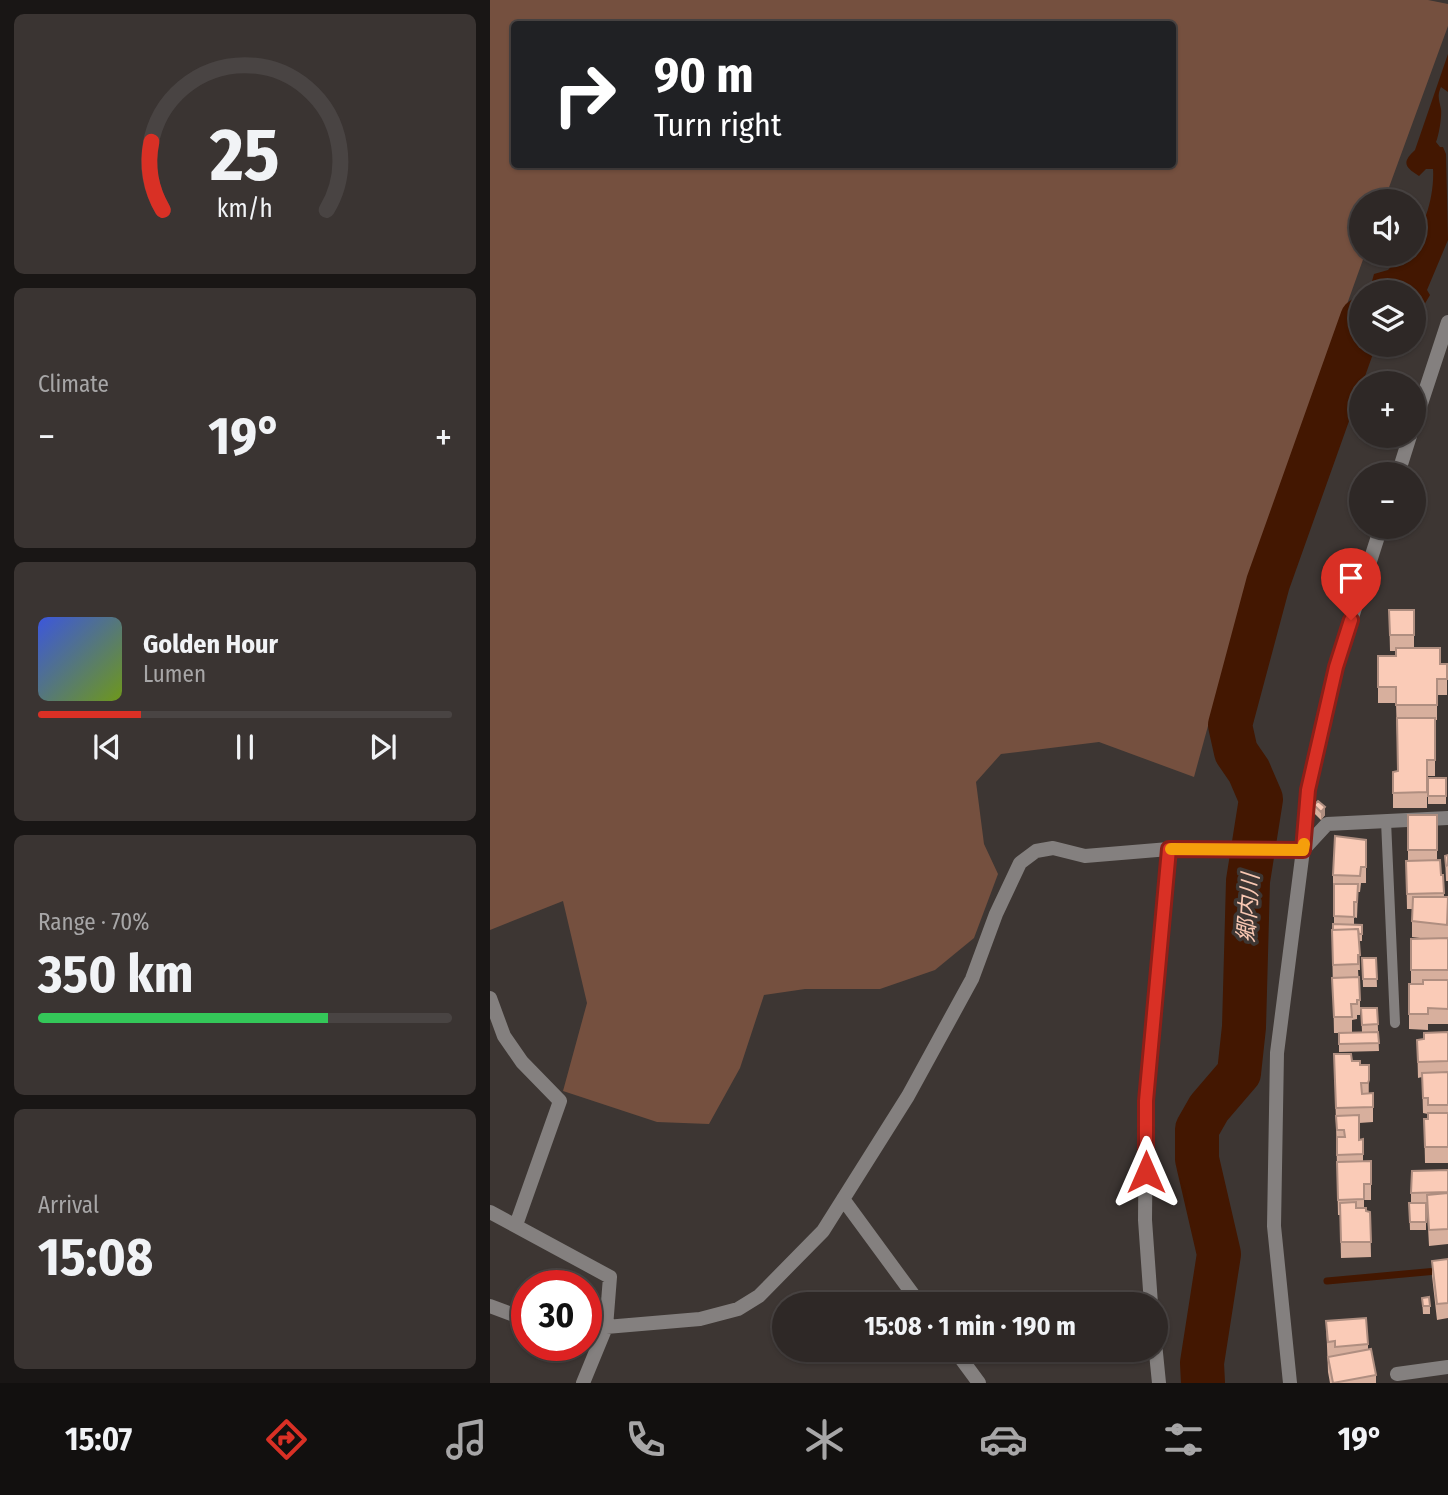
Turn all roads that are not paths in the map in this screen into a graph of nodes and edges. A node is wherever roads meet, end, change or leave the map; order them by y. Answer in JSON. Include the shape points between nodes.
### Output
{"nodes":[{"id":1,"x":1448,"y":322,"type":"edge"},
{"id":2,"x":1426,"y":389,"type":"edge"},
{"id":3,"x":1377,"y":539,"type":"edge"},
{"id":4,"x":1448,"y":818,"type":"edge"},
{"id":5,"x":1386,"y":821,"type":"junction"},
{"id":6,"x":1169,"y":849,"type":"junction"},
{"id":7,"x":1303,"y":850,"type":"junction"},
{"id":8,"x":490,"y":998,"type":"edge"},
{"id":9,"x":1395,"y":1023,"type":"dead end"},
{"id":10,"x":843,"y":1199,"type":"junction"},
{"id":11,"x":490,"y":1212,"type":"edge"},
{"id":12,"x":516,"y":1226,"type":"junction"},
{"id":13,"x":911,"y":1292,"type":"edge"},
{"id":14,"x":1150,"y":1292,"type":"edge"},
{"id":15,"x":490,"y":1306,"type":"edge"},
{"id":16,"x":511,"y":1314,"type":"edge"},
{"id":17,"x":604,"y":1333,"type":"junction"},
{"id":18,"x":964,"y":1362,"type":"edge"},
{"id":19,"x":1157,"y":1362,"type":"edge"},
{"id":20,"x":1448,"y":1367,"type":"edge"},
{"id":21,"x":1397,"y":1374,"type":"dead end"},
{"id":22,"x":583,"y":1383,"type":"edge"},
{"id":23,"x":979,"y":1383,"type":"edge"},
{"id":24,"x":1159,"y":1383,"type":"edge"},
{"id":25,"x":1290,"y":1383,"type":"edge"}],
"edges":[{"from":1,"to":2,"type":"street"},
{"from":3,"to":7,"type":"street","via":[[1336,667],[1308,790]]},
{"from":4,"to":5,"type":"street"},
{"from":5,"to":7,"type":"street","via":[[1327,824]]},
{"from":5,"to":9,"type":"lane"},
{"from":6,"to":7,"type":"street"},
{"from":6,"to":10,"type":"street","via":[[1085,856],[1053,848],[1036,851],[1020,863],[972,979],[908,1096]]},
{"from":6,"to":14,"type":"street","via":[[1146,1101],[1145,1220]]},
{"from":7,"to":25,"type":"street","via":[[1277,1053],[1274,1226]]},
{"from":8,"to":12,"type":"street","via":[[504,1036],[560,1101]]},
{"from":10,"to":13,"type":"street"},
{"from":10,"to":17,"type":"street","via":[[823,1231],[786,1270],[738,1309]]},
{"from":11,"to":12,"type":"street"},
{"from":12,"to":17,"type":"street","via":[[610,1277]]},
{"from":15,"to":16,"type":"street"},
{"from":17,"to":22,"type":"street"},
{"from":18,"to":23,"type":"street"},
{"from":19,"to":24,"type":"street"},
{"from":20,"to":21,"type":"street"}]}
